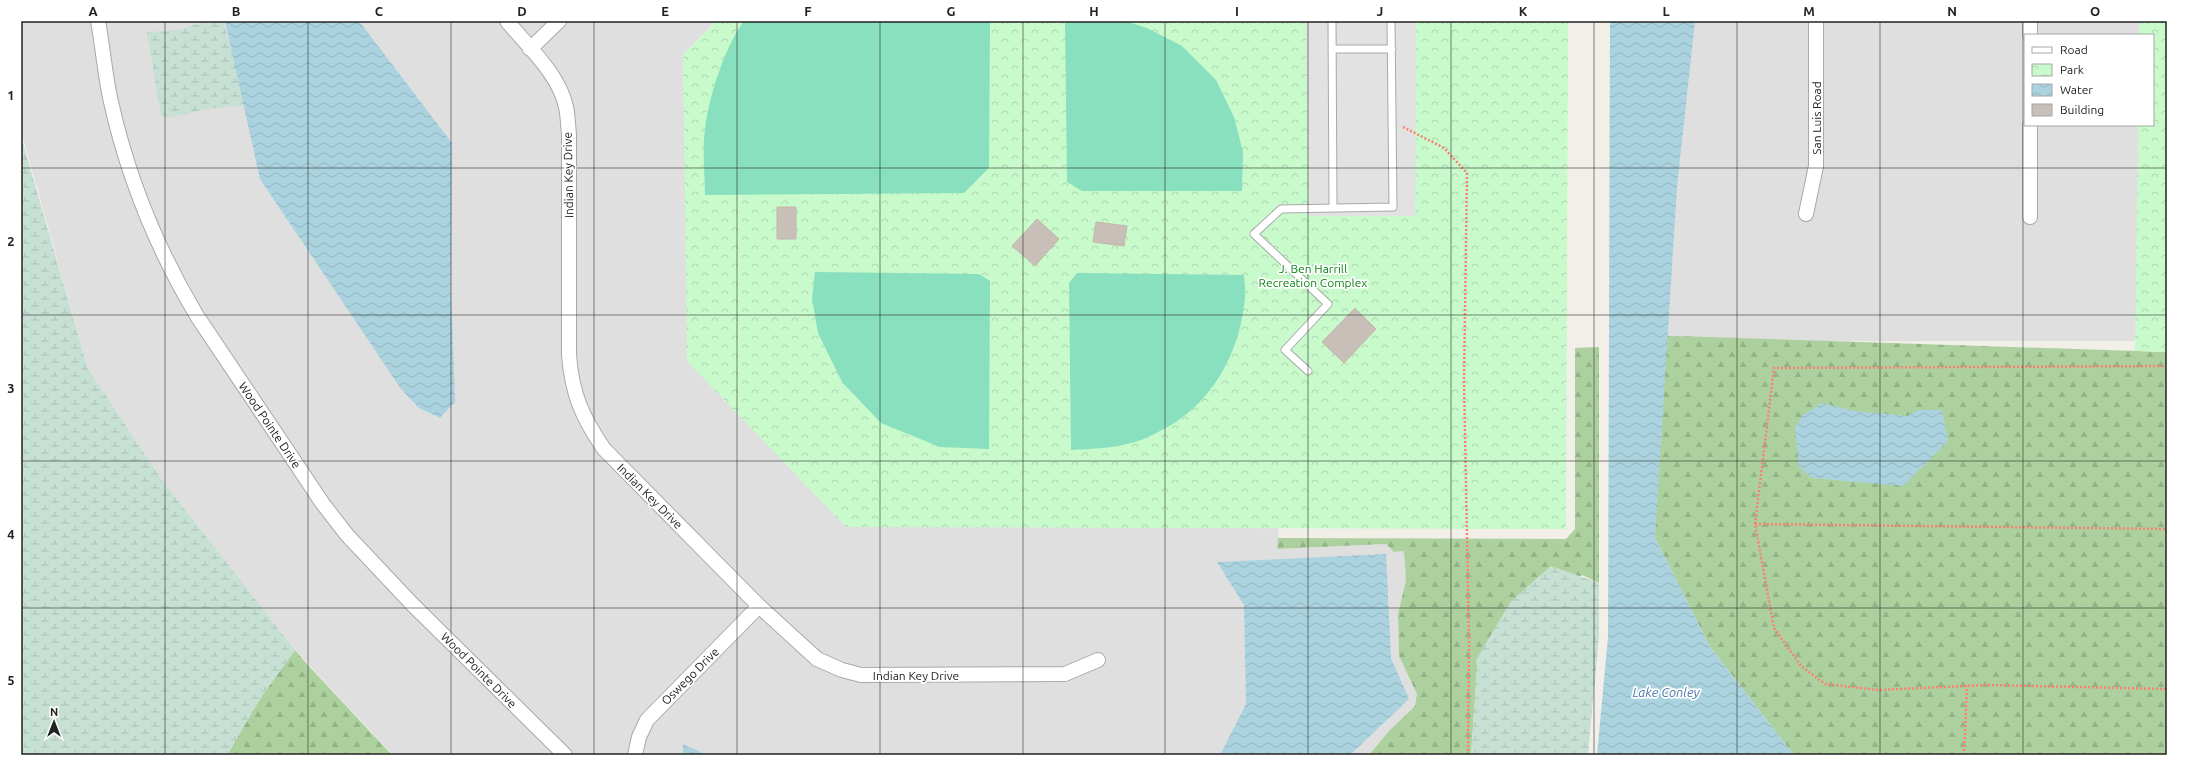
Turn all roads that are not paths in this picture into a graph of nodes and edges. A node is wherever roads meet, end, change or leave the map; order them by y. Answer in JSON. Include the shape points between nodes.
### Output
{"nodes":[{"id":1,"x":98,"y":21,"type":"edge"},
{"id":2,"x":507,"y":21,"type":"edge"},
{"id":3,"x":559,"y":21,"type":"edge"},
{"id":4,"x":1332,"y":21,"type":"edge"},
{"id":5,"x":1391,"y":21,"type":"edge"},
{"id":6,"x":1816,"y":21,"type":"edge"},
{"id":7,"x":2030,"y":21,"type":"edge"},
{"id":8,"x":2030,"y":34,"type":"edge"},
{"id":9,"x":530,"y":49,"type":"junction"},
{"id":10,"x":1332,"y":49,"type":"junction"},
{"id":11,"x":1392,"y":49,"type":"junction"},
{"id":12,"x":2030,"y":126,"type":"edge"},
{"id":13,"x":1333,"y":208,"type":"junction"},
{"id":14,"x":1806,"y":214,"type":"dead end"},
{"id":15,"x":2030,"y":217,"type":"dead end"},
{"id":16,"x":1308,"y":371,"type":"dead end"},
{"id":17,"x":759,"y":606,"type":"junction"},
{"id":18,"x":1098,"y":660,"type":"dead end"},
{"id":19,"x":565,"y":755,"type":"edge"},
{"id":20,"x":635,"y":755,"type":"edge"}],
"edges":[{"from":1,"to":19,"type":"street","name":"Wood Pointe Drive","via":[[110,100],[122,148],[161,250],[197,316],[323,504],[347,535],[412,604]]},
{"from":2,"to":9,"type":"street","name":"Indian Key Drive"},
{"from":3,"to":9,"type":"street"},
{"from":4,"to":10,"type":"lane"},
{"from":5,"to":11,"type":"lane"},
{"from":6,"to":14,"type":"street","name":"San Luis Road","via":[[1816,166]]},
{"from":7,"to":8,"type":"street"},
{"from":9,"to":17,"type":"street","name":"Indian Key Drive","via":[[559,88],[566,107],[569,135],[569,355],[576,399],[587,424],[604,449]]},
{"from":10,"to":11,"type":"lane"},
{"from":10,"to":13,"type":"lane"},
{"from":11,"to":13,"type":"lane","via":[[1393,207]]},
{"from":12,"to":15,"type":"street"},
{"from":13,"to":16,"type":"lane","via":[[1281,209],[1254,234],[1328,304],[1285,350]]},
{"from":17,"to":18,"type":"street","name":"Indian Key Drive","via":[[817,659],[861,675],[1065,674]]},
{"from":17,"to":20,"type":"street","name":"Oswego Drive","via":[[647,720],[639,737]]}]}
